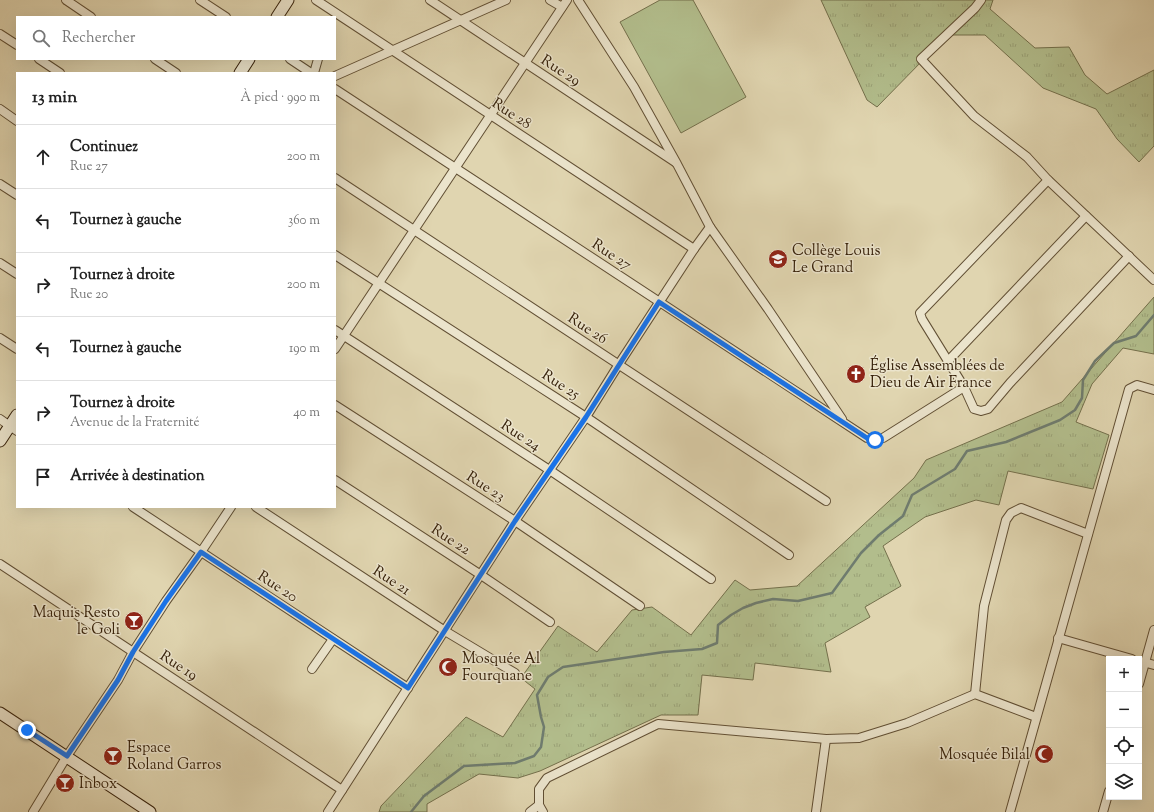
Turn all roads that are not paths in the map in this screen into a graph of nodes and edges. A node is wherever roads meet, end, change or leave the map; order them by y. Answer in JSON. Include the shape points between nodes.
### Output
{"nodes":[{"id":1,"x":66,"y":0,"type":"edge"},
{"id":2,"x":202,"y":0,"type":"edge"},
{"id":3,"x":288,"y":0,"type":"edge"},
{"id":4,"x":316,"y":0,"type":"edge"},
{"id":5,"x":430,"y":0,"type":"edge"},
{"id":6,"x":506,"y":0,"type":"edge"},
{"id":7,"x":550,"y":0,"type":"edge"},
{"id":8,"x":566,"y":0,"type":"edge"},
{"id":9,"x":578,"y":0,"type":"edge"},
{"id":10,"x":981,"y":0,"type":"edge"},
{"id":11,"x":562,"y":7,"type":"junction"},
{"id":12,"x":329,"y":13,"type":"edge"},
{"id":13,"x":90,"y":16,"type":"edge"},
{"id":14,"x":225,"y":16,"type":"edge"},
{"id":15,"x":278,"y":16,"type":"edge"},
{"id":16,"x":336,"y":17,"type":"edge"},
{"id":17,"x":461,"y":20,"type":"junction"},
{"id":18,"x":0,"y":34,"type":"edge"},
{"id":19,"x":16,"y":44,"type":"edge"},
{"id":20,"x":392,"y":51,"type":"junction"},
{"id":21,"x":40,"y":60,"type":"edge"},
{"id":22,"x":156,"y":60,"type":"edge"},
{"id":23,"x":248,"y":60,"type":"edge"},
{"id":24,"x":292,"y":60,"type":"edge"},
{"id":25,"x":318,"y":60,"type":"edge"},
{"id":26,"x":525,"y":63,"type":"junction"},
{"id":27,"x":58,"y":72,"type":"edge"},
{"id":28,"x":174,"y":72,"type":"edge"},
{"id":29,"x":241,"y":72,"type":"edge"},
{"id":30,"x":310,"y":72,"type":"edge"},
{"id":31,"x":314,"y":72,"type":"edge"},
{"id":32,"x":336,"y":76,"type":"edge"},
{"id":33,"x":336,"y":90,"type":"edge"},
{"id":34,"x":0,"y":109,"type":"edge"},
{"id":35,"x":490,"y":115,"type":"junction"},
{"id":36,"x":16,"y":120,"type":"edge"},
{"id":37,"x":678,"y":164,"type":"junction"},
{"id":38,"x":455,"y":168,"type":"junction"},
{"id":39,"x":336,"y":179,"type":"edge"},
{"id":40,"x":1048,"y":180,"type":"junction"},
{"id":41,"x":0,"y":184,"type":"edge"},
{"id":42,"x":16,"y":194,"type":"edge"},
{"id":43,"x":1086,"y":216,"type":"junction"},
{"id":44,"x":710,"y":227,"type":"junction"},
{"id":45,"x":414,"y":230,"type":"junction"},
{"id":46,"x":694,"y":249,"type":"junction"},
{"id":47,"x":336,"y":256,"type":"edge"},
{"id":48,"x":1129,"y":256,"type":"junction"},
{"id":49,"x":0,"y":263,"type":"edge"},
{"id":50,"x":16,"y":273,"type":"edge"},
{"id":51,"x":1154,"y":280,"type":"edge"},
{"id":52,"x":378,"y":284,"type":"junction"},
{"id":53,"x":659,"y":302,"type":"junction"},
{"id":54,"x":336,"y":331,"type":"edge"},
{"id":55,"x":344,"y":336,"type":"junction"},
{"id":56,"x":0,"y":338,"type":"edge"},
{"id":57,"x":16,"y":348,"type":"edge"},
{"id":58,"x":336,"y":348,"type":"edge"},
{"id":59,"x":948,"y":361,"type":"junction"},
{"id":60,"x":619,"y":364,"type":"junction"},
{"id":61,"x":964,"y":387,"type":"junction"},
{"id":62,"x":1154,"y":390,"type":"edge"},
{"id":63,"x":336,"y":405,"type":"edge"},
{"id":64,"x":586,"y":417,"type":"junction"},
{"id":65,"x":16,"y":418,"type":"edge"},
{"id":66,"x":0,"y":420,"type":"edge"},
{"id":67,"x":845,"y":424,"type":"junction"},
{"id":68,"x":13,"y":428,"type":"edge"},
{"id":69,"x":0,"y":441,"type":"edge"},
{"id":70,"x":551,"y":470,"type":"junction"},
{"id":71,"x":336,"y":481,"type":"edge"},
{"id":72,"x":826,"y":502,"type":"dead end"},
{"id":73,"x":135,"y":508,"type":"edge"},
{"id":74,"x":230,"y":508,"type":"edge"},
{"id":75,"x":258,"y":508,"type":"edge"},
{"id":76,"x":515,"y":521,"type":"junction"},
{"id":77,"x":1088,"y":534,"type":"junction"},
{"id":78,"x":201,"y":552,"type":"junction"},
{"id":79,"x":789,"y":555,"type":"dead end"},
{"id":80,"x":0,"y":564,"type":"edge"},
{"id":81,"x":481,"y":575,"type":"junction"},
{"id":82,"x":711,"y":579,"type":"dead end"},
{"id":83,"x":640,"y":606,"type":"dead end"},
{"id":84,"x":550,"y":622,"type":"dead end"},
{"id":85,"x":1154,"y":630,"type":"edge"},
{"id":86,"x":445,"y":631,"type":"junction"},
{"id":87,"x":1058,"y":638,"type":"junction"},
{"id":88,"x":333,"y":639,"type":"junction"},
{"id":89,"x":133,"y":652,"type":"junction"},
{"id":90,"x":1121,"y":656,"type":"edge"},
{"id":91,"x":1142,"y":662,"type":"edge"},
{"id":92,"x":1154,"y":665,"type":"edge"},
{"id":93,"x":312,"y":669,"type":"dead end"},
{"id":94,"x":515,"y":673,"type":"dead end"},
{"id":95,"x":408,"y":688,"type":"junction"},
{"id":96,"x":975,"y":694,"type":"junction"},
{"id":97,"x":0,"y":713,"type":"edge"},
{"id":98,"x":1036,"y":717,"type":"junction"},
{"id":99,"x":826,"y":739,"type":"junction"},
{"id":100,"x":67,"y":756,"type":"junction"},
{"id":101,"x":342,"y":790,"type":"junction"},
{"id":102,"x":1106,"y":800,"type":"edge"},
{"id":103,"x":541,"y":809,"type":"edge"},
{"id":104,"x":33,"y":812,"type":"edge"},
{"id":105,"x":150,"y":812,"type":"edge"},
{"id":106,"x":328,"y":812,"type":"edge"},
{"id":107,"x":530,"y":812,"type":"edge"},
{"id":108,"x":816,"y":812,"type":"edge"},
{"id":109,"x":1010,"y":812,"type":"edge"},
{"id":110,"x":1103,"y":812,"type":"edge"}],
"edges":[{"from":1,"to":13,"type":"street"},
{"from":2,"to":14,"type":"street"},
{"from":3,"to":15,"type":"main road"},
{"from":4,"to":12,"type":"street","name":"Rue 28"},
{"from":5,"to":17,"type":"street","name":"Rue 29"},
{"from":6,"to":17,"type":"street"},
{"from":7,"to":11,"type":"street"},
{"from":8,"to":11,"type":"street"},
{"from":9,"to":37,"type":"street","via":[[634,87]]},
{"from":10,"to":40,"type":"street","via":[[921,59],[974,116],[1027,157]]},
{"from":11,"to":26,"type":"street"},
{"from":16,"to":20,"type":"street","name":"Rue 28"},
{"from":17,"to":20,"type":"street"},
{"from":17,"to":26,"type":"street","name":"Rue 29"},
{"from":18,"to":19,"type":"street"},
{"from":20,"to":32,"type":"street"},
{"from":20,"to":35,"type":"street","name":"Rue 28"},
{"from":21,"to":27,"type":"street"},
{"from":22,"to":28,"type":"street"},
{"from":23,"to":29,"type":"main road"},
{"from":24,"to":30,"type":"street"},
{"from":25,"to":31,"type":"street"},
{"from":26,"to":35,"type":"street"},
{"from":26,"to":37,"type":"street","name":"Rue 29"},
{"from":33,"to":38,"type":"street","name":"Rue 27"},
{"from":34,"to":36,"type":"street"},
{"from":35,"to":38,"type":"street"},
{"from":35,"to":46,"type":"street","name":"Rue 28"},
{"from":37,"to":44,"type":"street"},
{"from":38,"to":45,"type":"street"},
{"from":38,"to":53,"type":"street","name":"Rue 27"},
{"from":39,"to":45,"type":"street","name":"Rue 26"},
{"from":40,"to":43,"type":"street"},
{"from":40,"to":59,"type":"street","via":[[920,313]]},
{"from":41,"to":42,"type":"street"},
{"from":43,"to":48,"type":"street"},
{"from":43,"to":59,"type":"street"},
{"from":44,"to":46,"type":"street"},
{"from":44,"to":67,"type":"street"},
{"from":45,"to":52,"type":"street"},
{"from":45,"to":60,"type":"street","name":"Rue 26"},
{"from":46,"to":53,"type":"street"},
{"from":47,"to":52,"type":"street","name":"Rue 25"},
{"from":48,"to":51,"type":"street"},
{"from":48,"to":61,"type":"street","via":[[1010,382],[988,409],[974,409]]},
{"from":49,"to":50,"type":"street"},
{"from":52,"to":55,"type":"street"},
{"from":52,"to":64,"type":"street","name":"Rue 25"},
{"from":53,"to":60,"type":"street"},
{"from":53,"to":67,"type":"street","name":"Rue 27"},
{"from":54,"to":55,"type":"street","name":"Rue 24"},
{"from":55,"to":58,"type":"street"},
{"from":55,"to":70,"type":"street","name":"Rue 24"},
{"from":56,"to":57,"type":"street"},
{"from":59,"to":61,"type":"street"},
{"from":60,"to":64,"type":"street"},
{"from":60,"to":72,"type":"street","name":"Rue 26"},
{"from":61,"to":67,"type":"street","name":"Rue 27","via":[[883,438],[867,438]]},
{"from":62,"to":77,"type":"street","via":[[1137,385],[1129,389]]},
{"from":63,"to":76,"type":"street","name":"Rue 23"},
{"from":64,"to":70,"type":"street"},
{"from":64,"to":79,"type":"street","name":"Rue 25"},
{"from":65,"to":68,"type":"main road"},
{"from":66,"to":68,"type":"street"},
{"from":68,"to":69,"type":"main road"},
{"from":70,"to":76,"type":"street"},
{"from":70,"to":82,"type":"street","name":"Rue 24"},
{"from":71,"to":81,"type":"street","name":"Rue 22"},
{"from":73,"to":78,"type":"street","name":"Rue 20"},
{"from":74,"to":78,"type":"street"},
{"from":75,"to":86,"type":"street","name":"Rue 21"},
{"from":76,"to":81,"type":"street"},
{"from":76,"to":83,"type":"street","name":"Rue 23"},
{"from":77,"to":87,"type":"street"},
{"from":77,"to":96,"type":"street","via":[[1021,508],[1011,513],[1006,520],[984,606]]},
{"from":78,"to":88,"type":"street","name":"Rue 20"},
{"from":78,"to":89,"type":"street"},
{"from":80,"to":89,"type":"street","name":"Rue 19"},
{"from":81,"to":84,"type":"street","name":"Rue 22"},
{"from":81,"to":86,"type":"street"},
{"from":85,"to":91,"type":"street"},
{"from":86,"to":94,"type":"street","name":"Rue 21"},
{"from":86,"to":95,"type":"street"},
{"from":87,"to":90,"type":"street"},
{"from":87,"to":98,"type":"street"},
{"from":88,"to":93,"type":"street"},
{"from":88,"to":95,"type":"street","name":"Rue 20"},
{"from":89,"to":100,"type":"street","via":[[118,680]]},
{"from":89,"to":101,"type":"street","name":"Rue 19"},
{"from":91,"to":92,"type":"street"},
{"from":95,"to":101,"type":"street"},
{"from":96,"to":98,"type":"street"},
{"from":96,"to":99,"type":"street","via":[[907,723],[859,738]]},
{"from":97,"to":100,"type":"main road"},
{"from":98,"to":109,"type":"street"},
{"from":99,"to":103,"type":"street","via":[[658,724],[547,778],[539,789]]},
{"from":99,"to":108,"type":"street"},
{"from":100,"to":104,"type":"street"},
{"from":100,"to":105,"type":"main road"},
{"from":101,"to":106,"type":"street"},
{"from":102,"to":110,"type":"street"},
{"from":103,"to":107,"type":"street"}]}
